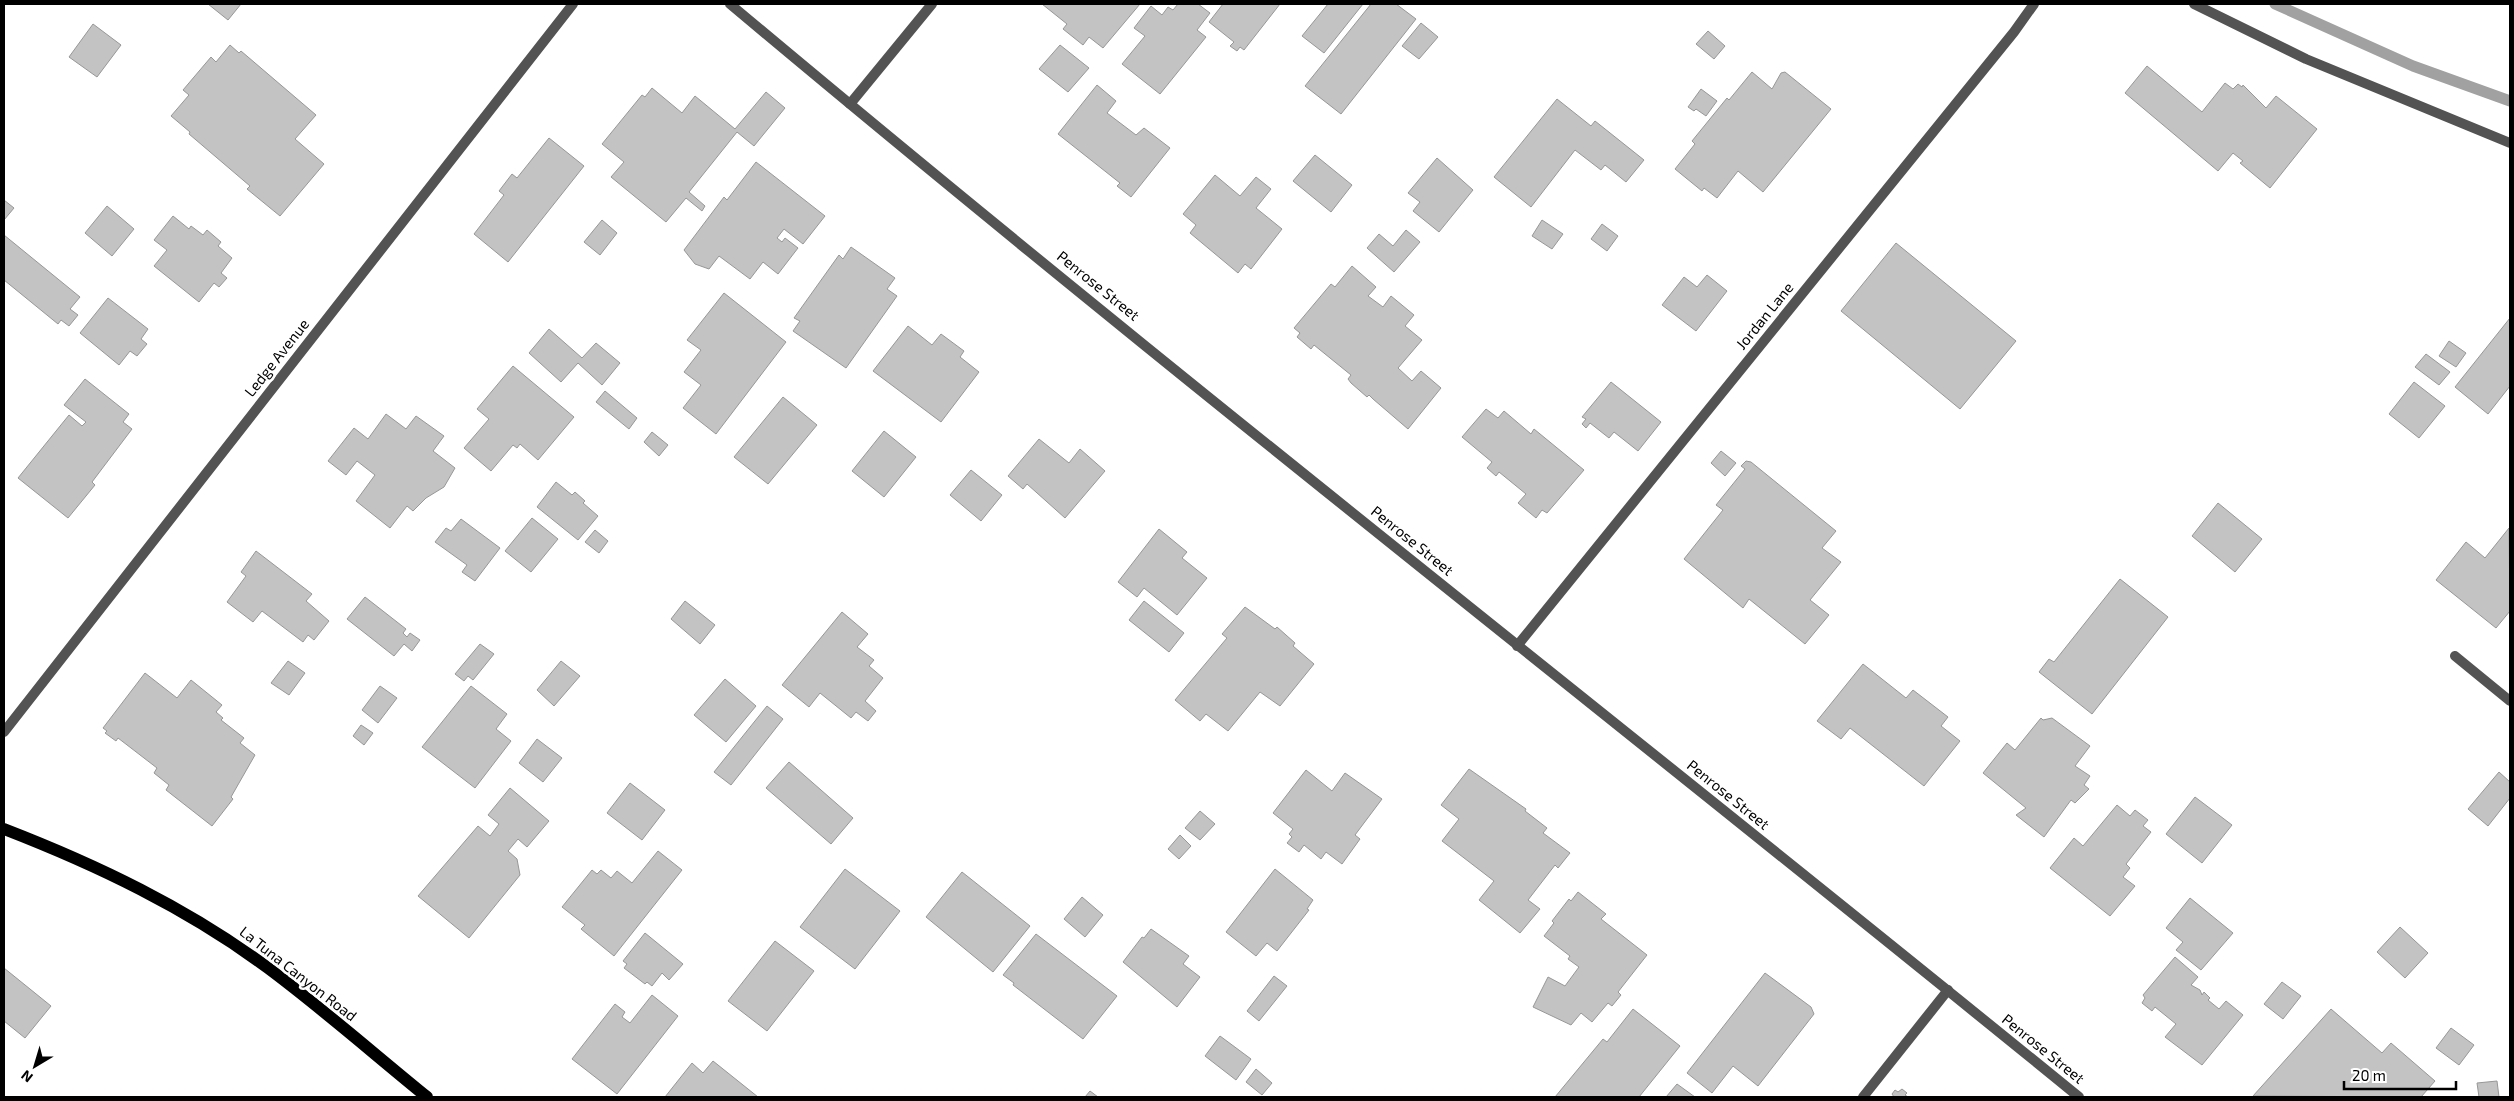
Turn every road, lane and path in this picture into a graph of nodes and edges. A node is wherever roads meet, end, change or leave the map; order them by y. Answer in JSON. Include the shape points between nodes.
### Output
{"nodes":[{"id":1,"x":574,"y":4,"type":"edge"},
{"id":2,"x":730,"y":4,"type":"edge"},
{"id":3,"x":932,"y":4,"type":"edge"},
{"id":4,"x":2034,"y":4,"type":"edge"},
{"id":5,"x":2194,"y":4,"type":"edge"},
{"id":6,"x":850,"y":104,"type":"junction"},
{"id":7,"x":2510,"y":143,"type":"edge"},
{"id":8,"x":1517,"y":646,"type":"junction"},
{"id":9,"x":2455,"y":656,"type":"dead end"},
{"id":10,"x":2510,"y":701,"type":"edge"},
{"id":11,"x":4,"y":732,"type":"edge"},
{"id":12,"x":4,"y":829,"type":"edge"},
{"id":13,"x":1948,"y":990,"type":"junction"},
{"id":14,"x":427,"y":1097,"type":"edge"},
{"id":15,"x":1863,"y":1097,"type":"edge"},
{"id":16,"x":2079,"y":1097,"type":"edge"}],
"edges":[{"from":1,"to":11,"type":"street","name":"Ledge Avenue"},
{"from":2,"to":6,"type":"street","name":"Penrose Street"},
{"from":3,"to":6,"type":"street"},
{"from":4,"to":8,"type":"street","name":"Jordan Lane"},
{"from":5,"to":7,"type":"street","via":[[2306,59]]},
{"from":6,"to":8,"type":"street","name":"Penrose Street"},
{"from":8,"to":13,"type":"street","name":"Penrose Street"},
{"from":9,"to":10,"type":"street"},
{"from":12,"to":14,"type":"main road","name":"La Tuna Canyon Road","via":[[71,855],[192,917],[269,968]]},
{"from":13,"to":15,"type":"street"},
{"from":13,"to":16,"type":"street","name":"Penrose Street"}]}
